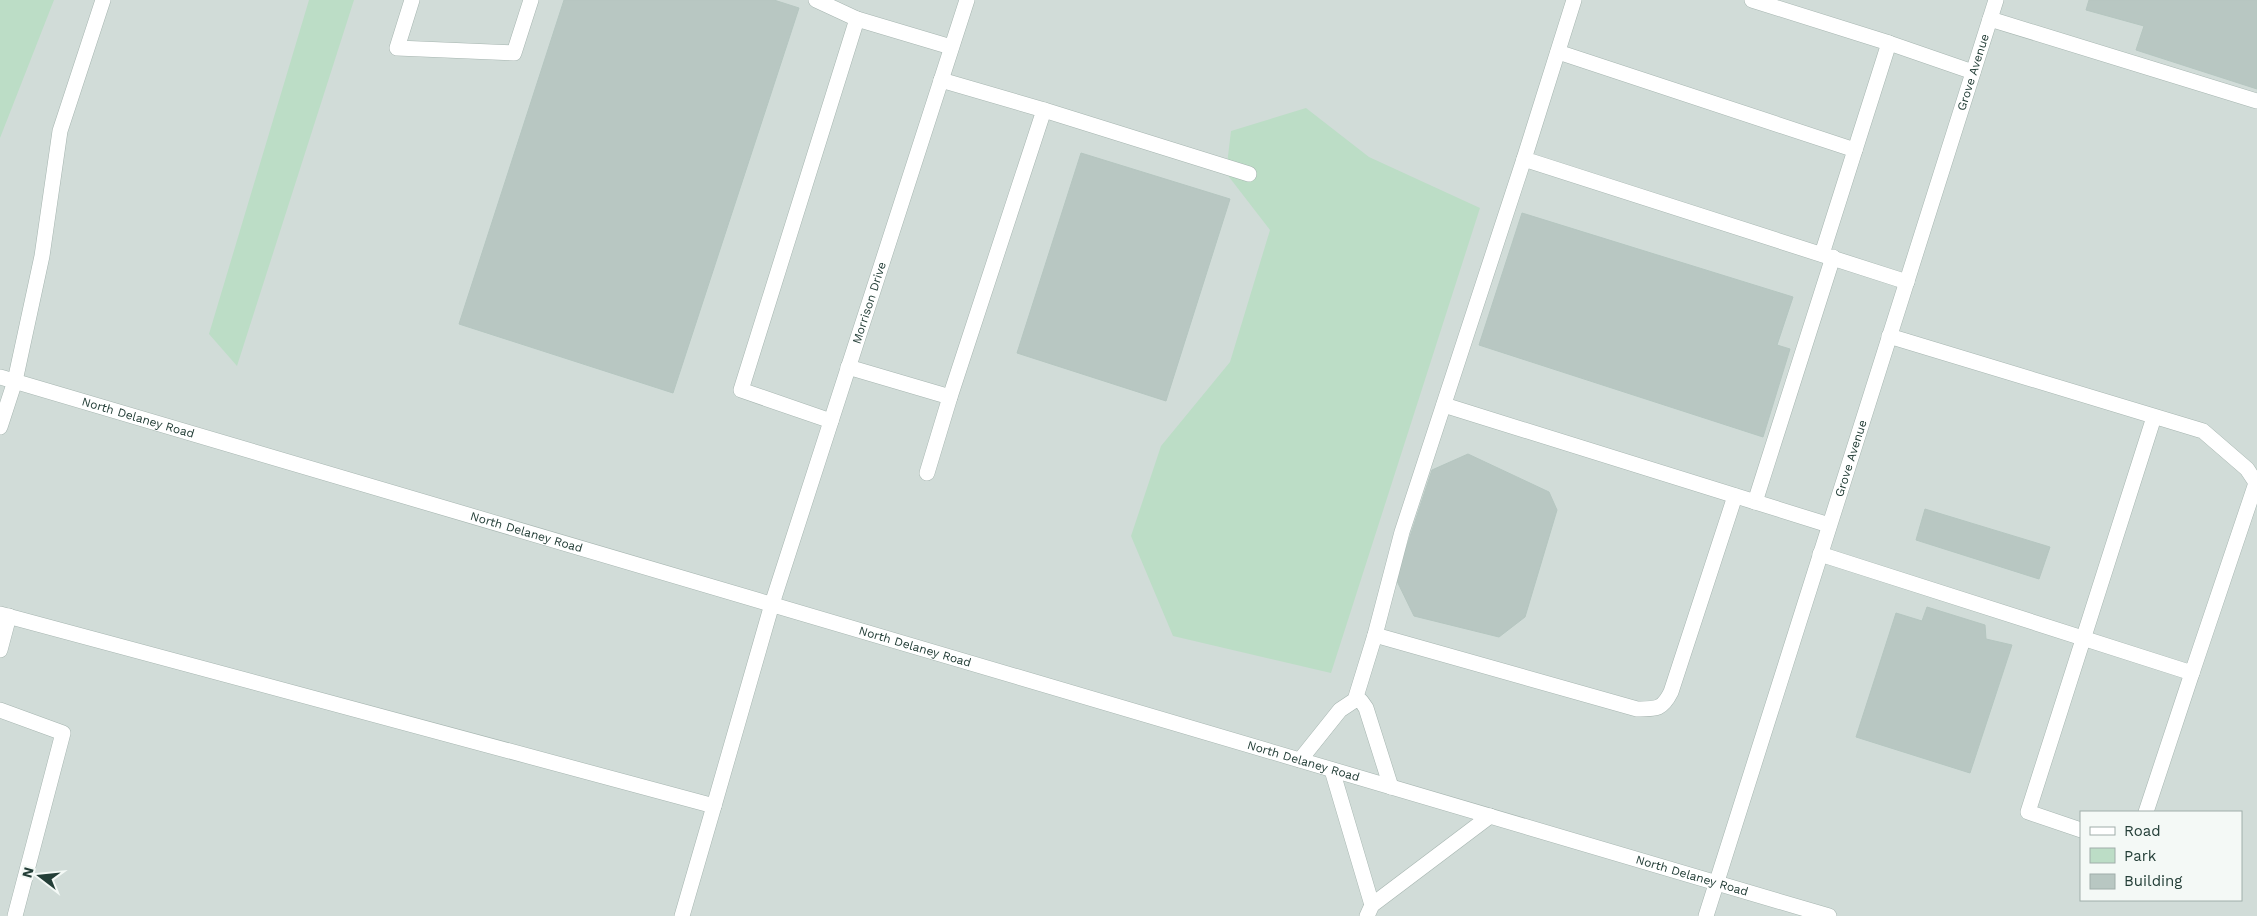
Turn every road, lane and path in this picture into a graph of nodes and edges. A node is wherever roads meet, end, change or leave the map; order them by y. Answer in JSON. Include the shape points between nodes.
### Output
{"nodes":[{"id":1,"x":103,"y":0,"type":"edge"},
{"id":2,"x":412,"y":0,"type":"edge"},
{"id":3,"x":531,"y":0,"type":"edge"},
{"id":4,"x":816,"y":0,"type":"edge"},
{"id":5,"x":966,"y":0,"type":"edge"},
{"id":6,"x":1574,"y":0,"type":"edge"},
{"id":7,"x":1752,"y":0,"type":"edge"},
{"id":8,"x":1996,"y":0,"type":"edge"},
{"id":9,"x":857,"y":19,"type":"junction"},
{"id":10,"x":1990,"y":19,"type":"junction"},
{"id":11,"x":1889,"y":43,"type":"junction"},
{"id":12,"x":952,"y":47,"type":"junction"},
{"id":13,"x":1558,"y":52,"type":"junction"},
{"id":14,"x":1973,"y":72,"type":"junction"},
{"id":15,"x":940,"y":80,"type":"junction"},
{"id":16,"x":2257,"y":101,"type":"edge"},
{"id":17,"x":1044,"y":110,"type":"junction"},
{"id":18,"x":1855,"y":150,"type":"junction"},
{"id":19,"x":1524,"y":159,"type":"junction"},
{"id":20,"x":1249,"y":174,"type":"dead end"},
{"id":21,"x":1827,"y":256,"type":"junction"},
{"id":22,"x":1906,"y":282,"type":"junction"},
{"id":23,"x":1889,"y":336,"type":"junction"},
{"id":24,"x":848,"y":367,"type":"junction"},
{"id":25,"x":7,"y":379,"type":"edge"},
{"id":26,"x":950,"y":397,"type":"junction"},
{"id":27,"x":1444,"y":405,"type":"junction"},
{"id":28,"x":2154,"y":417,"type":"junction"},
{"id":29,"x":831,"y":421,"type":"junction"},
{"id":30,"x":0,"y":427,"type":"edge"},
{"id":31,"x":927,"y":473,"type":"dead end"},
{"id":32,"x":2257,"y":483,"type":"edge"},
{"id":33,"x":1735,"y":496,"type":"junction"},
{"id":34,"x":1754,"y":502,"type":"junction"},
{"id":35,"x":1829,"y":525,"type":"junction"},
{"id":36,"x":1820,"y":554,"type":"junction"},
{"id":37,"x":772,"y":604,"type":"junction"},
{"id":38,"x":5,"y":615,"type":"edge"},
{"id":39,"x":1375,"y":635,"type":"junction"},
{"id":40,"x":2084,"y":638,"type":"junction"},
{"id":41,"x":0,"y":650,"type":"edge"},
{"id":42,"x":2192,"y":673,"type":"junction"},
{"id":43,"x":1355,"y":700,"type":"junction"},
{"id":44,"x":0,"y":710,"type":"edge"},
{"id":45,"x":1300,"y":760,"type":"junction"},
{"id":46,"x":1332,"y":770,"type":"junction"},
{"id":47,"x":1391,"y":787,"type":"junction"},
{"id":48,"x":714,"y":806,"type":"junction"},
{"id":49,"x":2146,"y":811,"type":"edge"},
{"id":50,"x":1490,"y":816,"type":"junction"},
{"id":51,"x":2080,"y":830,"type":"edge"},
{"id":52,"x":1716,"y":882,"type":"junction"},
{"id":53,"x":1370,"y":910,"type":"edge"},
{"id":54,"x":15,"y":916,"type":"edge"},
{"id":55,"x":682,"y":916,"type":"edge"},
{"id":56,"x":1706,"y":916,"type":"edge"},
{"id":57,"x":1829,"y":916,"type":"edge"}],
"edges":[{"from":1,"to":25,"type":"street","via":[[60,131],[42,256]]},
{"from":2,"to":3,"type":"street","via":[[397,48],[514,54]]},
{"from":4,"to":9,"type":"street"},
{"from":5,"to":12,"type":"street","name":"Morrison Drive"},
{"from":6,"to":13,"type":"street"},
{"from":7,"to":11,"type":"street"},
{"from":8,"to":10,"type":"street","name":"Grove Avenue"},
{"from":9,"to":12,"type":"street"},
{"from":9,"to":29,"type":"street","via":[[741,390]]},
{"from":10,"to":14,"type":"street","name":"Grove Avenue"},
{"from":10,"to":16,"type":"street"},
{"from":11,"to":14,"type":"street"},
{"from":11,"to":18,"type":"street"},
{"from":12,"to":15,"type":"street","name":"Morrison Drive"},
{"from":13,"to":18,"type":"street"},
{"from":13,"to":19,"type":"street"},
{"from":14,"to":22,"type":"street","name":"Grove Avenue"},
{"from":15,"to":17,"type":"street"},
{"from":15,"to":24,"type":"street","name":"Morrison Drive"},
{"from":17,"to":20,"type":"street"},
{"from":17,"to":26,"type":"street"},
{"from":18,"to":21,"type":"street"},
{"from":19,"to":21,"type":"street"},
{"from":19,"to":27,"type":"street"},
{"from":21,"to":22,"type":"street"},
{"from":21,"to":34,"type":"street"},
{"from":22,"to":23,"type":"street","name":"Grove Avenue"},
{"from":23,"to":28,"type":"street"},
{"from":23,"to":35,"type":"street","name":"Grove Avenue"},
{"from":24,"to":26,"type":"street"},
{"from":24,"to":29,"type":"street","name":"Morrison Drive"},
{"from":25,"to":30,"type":"street"},
{"from":25,"to":37,"type":"street","name":"North Delaney Road"},
{"from":26,"to":31,"type":"street"},
{"from":27,"to":33,"type":"street"},
{"from":27,"to":39,"type":"street","via":[[1402,532]]},
{"from":28,"to":32,"type":"street","via":[[2203,431],[2247,469]]},
{"from":28,"to":40,"type":"street"},
{"from":29,"to":37,"type":"street","name":"Morrison Drive"},
{"from":32,"to":42,"type":"street"},
{"from":33,"to":34,"type":"street"},
{"from":33,"to":39,"type":"street","via":[[1671,692],[1665,704],[1654,709],[1637,709]]},
{"from":34,"to":35,"type":"street"},
{"from":35,"to":36,"type":"street","name":"Grove Avenue"},
{"from":36,"to":40,"type":"street"},
{"from":36,"to":52,"type":"street","name":"Grove Avenue"},
{"from":37,"to":45,"type":"street","name":"North Delaney Road"},
{"from":37,"to":48,"type":"street","name":"Morrison Drive"},
{"from":38,"to":41,"type":"street"},
{"from":38,"to":48,"type":"street"},
{"from":39,"to":43,"type":"street"},
{"from":40,"to":42,"type":"street"},
{"from":40,"to":51,"type":"street","via":[[2028,812]]},
{"from":42,"to":49,"type":"street"},
{"from":43,"to":45,"type":"street","via":[[1340,710]]},
{"from":43,"to":47,"type":"street","via":[[1361,701],[1366,708]]},
{"from":44,"to":54,"type":"street","via":[[63,734]]},
{"from":45,"to":46,"type":"street","name":"North Delaney Road"},
{"from":46,"to":47,"type":"street","name":"North Delaney Road"},
{"from":46,"to":53,"type":"street"},
{"from":47,"to":50,"type":"street","name":"North Delaney Road"},
{"from":48,"to":55,"type":"street","name":"Morrison Drive"},
{"from":50,"to":52,"type":"street","name":"North Delaney Road"},
{"from":50,"to":53,"type":"street"},
{"from":52,"to":56,"type":"street","name":"Grove Avenue"},
{"from":52,"to":57,"type":"street","name":"North Delaney Road"}]}
